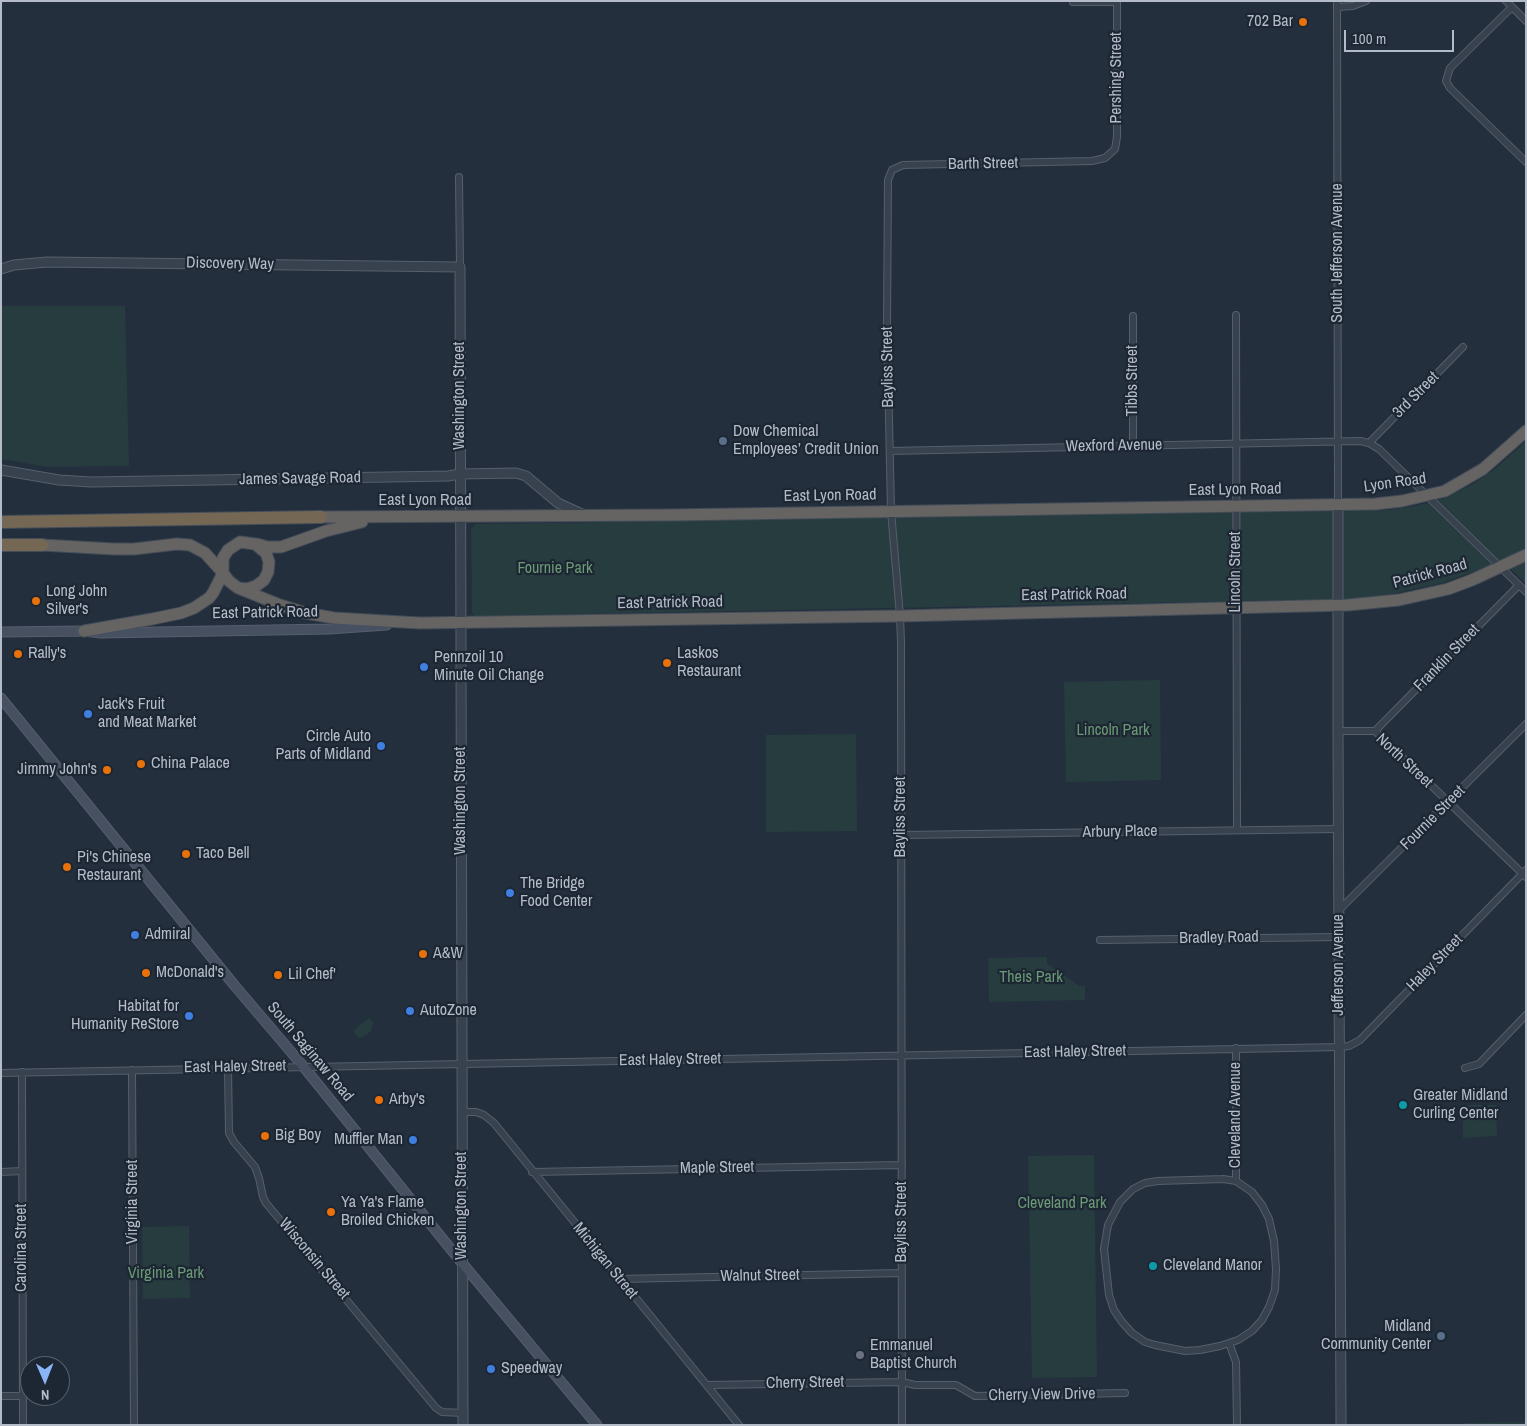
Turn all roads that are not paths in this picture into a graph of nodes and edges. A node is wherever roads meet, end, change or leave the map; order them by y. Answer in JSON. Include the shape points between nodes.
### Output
{"nodes":[{"id":1,"x":1366,"y":1,"type":"edge"},
{"id":2,"x":1506,"y":1,"type":"edge"},
{"id":3,"x":1073,"y":2,"type":"edge"},
{"id":4,"x":1117,"y":2,"type":"edge"},
{"id":5,"x":1337,"y":4,"type":"edge"},
{"id":6,"x":1512,"y":7,"type":"junction"},
{"id":7,"x":1526,"y":21,"type":"edge"},
{"id":8,"x":1112,"y":153,"type":"joint"},
{"id":9,"x":1526,"y":162,"type":"edge"},
{"id":10,"x":459,"y":177,"type":"dead end"},
{"id":11,"x":887,"y":209,"type":"joint"},
{"id":12,"x":460,"y":267,"type":"junction"},
{"id":13,"x":1,"y":269,"type":"edge"},
{"id":14,"x":1236,"y":315,"type":"dead end"},
{"id":15,"x":1133,"y":316,"type":"dead end"},
{"id":16,"x":1463,"y":347,"type":"dead end"},
{"id":17,"x":1526,"y":431,"type":"edge"},
{"id":18,"x":1338,"y":442,"type":"junction"},
{"id":19,"x":1369,"y":443,"type":"junction"},
{"id":20,"x":1236,"y":444,"type":"junction"},
{"id":21,"x":1133,"y":446,"type":"junction"},
{"id":22,"x":890,"y":451,"type":"junction"},
{"id":23,"x":1,"y":470,"type":"edge"},
{"id":24,"x":460,"y":474,"type":"junction"},
{"id":25,"x":1427,"y":496,"type":"junction"},
{"id":26,"x":1338,"y":505,"type":"junction"},
{"id":27,"x":1236,"y":506,"type":"junction"},
{"id":28,"x":891,"y":511,"type":"junction"},
{"id":29,"x":460,"y":516,"type":"junction"},
{"id":30,"x":587,"y":516,"type":"junction"},
{"id":31,"x":321,"y":517,"type":"joint"},
{"id":32,"x":378,"y":517,"type":"junction"},
{"id":33,"x":1,"y":522,"type":"edge"},
{"id":34,"x":255,"y":544,"type":"junction"},
{"id":35,"x":1,"y":545,"type":"edge"},
{"id":36,"x":42,"y":545,"type":"joint"},
{"id":37,"x":1526,"y":555,"type":"edge"},
{"id":38,"x":1501,"y":568,"type":"junction"},
{"id":39,"x":223,"y":572,"type":"junction"},
{"id":40,"x":233,"y":585,"type":"junction"},
{"id":41,"x":1519,"y":585,"type":"junction"},
{"id":42,"x":1526,"y":592,"type":"edge"},
{"id":43,"x":1339,"y":605,"type":"junction"},
{"id":44,"x":1236,"y":607,"type":"junction"},
{"id":45,"x":900,"y":616,"type":"junction"},
{"id":46,"x":152,"y":619,"type":"junction"},
{"id":47,"x":460,"y":623,"type":"junction"},
{"id":48,"x":420,"y":624,"type":"junction"},
{"id":49,"x":84,"y":631,"type":"junction"},
{"id":50,"x":1,"y":632,"type":"edge"},
{"id":51,"x":142,"y":632,"type":"junction"},
{"id":52,"x":1,"y":698,"type":"edge"},
{"id":53,"x":1526,"y":724,"type":"edge"},
{"id":54,"x":1338,"y":731,"type":"junction"},
{"id":55,"x":1375,"y":731,"type":"junction"},
{"id":56,"x":1449,"y":802,"type":"junction"},
{"id":57,"x":1338,"y":829,"type":"junction"},
{"id":58,"x":1237,"y":830,"type":"junction"},
{"id":59,"x":901,"y":835,"type":"junction"},
{"id":60,"x":1525,"y":873,"type":"edge"},
{"id":61,"x":1338,"y":911,"type":"junction"},
{"id":62,"x":1339,"y":937,"type":"junction"},
{"id":63,"x":1100,"y":940,"type":"dead end"},
{"id":64,"x":1526,"y":1015,"type":"edge"},
{"id":65,"x":1339,"y":1047,"type":"junction"},
{"id":66,"x":1236,"y":1048,"type":"junction"},
{"id":67,"x":902,"y":1055,"type":"junction"},
{"id":68,"x":462,"y":1064,"type":"junction"},
{"id":69,"x":304,"y":1066,"type":"junction"},
{"id":70,"x":228,"y":1068,"type":"junction"},
{"id":71,"x":1465,"y":1068,"type":"dead end"},
{"id":72,"x":132,"y":1070,"type":"junction"},
{"id":73,"x":22,"y":1072,"type":"junction"},
{"id":74,"x":1,"y":1073,"type":"edge"},
{"id":75,"x":462,"y":1112,"type":"junction"},
{"id":76,"x":902,"y":1165,"type":"junction"},
{"id":77,"x":22,"y":1171,"type":"junction"},
{"id":78,"x":1,"y":1172,"type":"edge"},
{"id":79,"x":532,"y":1172,"type":"junction"},
{"id":80,"x":1236,"y":1181,"type":"junction"},
{"id":81,"x":462,"y":1262,"type":"junction"},
{"id":82,"x":902,"y":1273,"type":"junction"},
{"id":83,"x":619,"y":1278,"type":"junction"},
{"id":84,"x":1229,"y":1343,"type":"junction"},
{"id":85,"x":23,"y":1356,"type":"edge"},
{"id":86,"x":902,"y":1382,"type":"junction"},
{"id":87,"x":707,"y":1386,"type":"junction"},
{"id":88,"x":1125,"y":1393,"type":"dead end"},
{"id":89,"x":1,"y":1396,"type":"edge"},
{"id":90,"x":20,"y":1396,"type":"edge"},
{"id":91,"x":23,"y":1406,"type":"edge"},
{"id":92,"x":463,"y":1413,"type":"junction"},
{"id":93,"x":23,"y":1425,"type":"edge"},
{"id":94,"x":134,"y":1425,"type":"edge"},
{"id":95,"x":463,"y":1425,"type":"edge"},
{"id":96,"x":597,"y":1425,"type":"edge"},
{"id":97,"x":739,"y":1425,"type":"edge"},
{"id":98,"x":902,"y":1425,"type":"edge"},
{"id":99,"x":1237,"y":1425,"type":"edge"},
{"id":100,"x":1341,"y":1425,"type":"edge"}],
"edges":[{"from":1,"to":5,"type":"street","via":[[1353,6]]},
{"from":2,"to":6,"type":"street"},
{"from":3,"to":4,"type":"street"},
{"from":4,"to":8,"type":"street","name":"Pershing Street","via":[[1117,144]]},
{"from":5,"to":18,"type":"street","name":"South Jefferson Avenue"},
{"from":6,"to":7,"type":"street"},
{"from":6,"to":9,"type":"street","via":[[1450,68],[1446,81]]},
{"from":8,"to":11,"type":"street","name":"Barth Street","via":[[1092,162],[904,165],[889,175]]},
{"from":10,"to":12,"type":"street","name":"Washington Street"},
{"from":11,"to":22,"type":"street","name":"Bayliss Street"},
{"from":12,"to":13,"type":"street","name":"Discovery Way","via":[[47,262]]},
{"from":12,"to":24,"type":"street","name":"Washington Street"},
{"from":14,"to":20,"type":"street","name":"Lincoln Street"},
{"from":15,"to":21,"type":"street","name":"Tibbs Street"},
{"from":16,"to":19,"type":"street","name":"3rd Street"},
{"from":17,"to":25,"type":"highway","name":"Lyon Road","via":[[1483,469]]},
{"from":18,"to":19,"type":"street","name":"Wexford Avenue"},
{"from":18,"to":20,"type":"street","name":"Wexford Avenue"},
{"from":18,"to":26,"type":"street","name":"South Jefferson Avenue"},
{"from":19,"to":25,"type":"street"},
{"from":20,"to":21,"type":"street","name":"Wexford Avenue"},
{"from":20,"to":27,"type":"street","name":"Lincoln Street"},
{"from":21,"to":22,"type":"street","name":"Wexford Avenue"},
{"from":22,"to":28,"type":"street","name":"Bayliss Street"},
{"from":23,"to":24,"type":"street","name":"James Savage Road","via":[[91,482]]},
{"from":24,"to":29,"type":"street","name":"Washington Street"},
{"from":24,"to":30,"type":"street","name":"James Savage Road","via":[[516,473],[526,476],[558,502]]},
{"from":25,"to":26,"type":"highway","name":"Lyon Road"},
{"from":25,"to":38,"type":"street"},
{"from":26,"to":27,"type":"highway","name":"East Lyon Road"},
{"from":26,"to":43,"type":"street","name":"Jefferson Avenue"},
{"from":27,"to":28,"type":"highway","name":"East Lyon Road"},
{"from":27,"to":44,"type":"street","name":"Lincoln Street"},
{"from":28,"to":30,"type":"highway","name":"East Lyon Road"},
{"from":28,"to":45,"type":"street","name":"Bayliss Street"},
{"from":29,"to":30,"type":"highway","name":"East Lyon Road"},
{"from":29,"to":32,"type":"highway","name":"East Lyon Road"},
{"from":29,"to":47,"type":"street","name":"Washington Street"},
{"from":31,"to":32,"type":"highway","name":"East Lyon Road"},
{"from":31,"to":33,"type":"highway"},
{"from":32,"to":34,"type":"highway","via":[[326,530],[286,546],[271,548]]},
{"from":34,"to":39,"type":"highway","via":[[240,542],[232,546],[223,558]]},
{"from":34,"to":40,"type":"highway","via":[[268,557],[267,576],[252,588]]},
{"from":35,"to":36,"type":"highway"},
{"from":36,"to":39,"type":"highway","via":[[123,549],[185,544],[205,553]]},
{"from":37,"to":38,"type":"highway","name":"Patrick Road"},
{"from":38,"to":41,"type":"street"},
{"from":38,"to":43,"type":"highway","name":"Patrick Road","via":[[1424,595]]},
{"from":39,"to":40,"type":"highway"},
{"from":39,"to":46,"type":"highway","via":[[211,596],[200,604],[185,612]]},
{"from":40,"to":48,"type":"highway","via":[[260,598],[314,614]]},
{"from":41,"to":42,"type":"street"},
{"from":41,"to":55,"type":"street","name":"Franklin Street"},
{"from":43,"to":44,"type":"highway","name":"East Patrick Road"},
{"from":43,"to":54,"type":"street","name":"Jefferson Avenue"},
{"from":44,"to":45,"type":"highway","name":"East Patrick Road"},
{"from":44,"to":58,"type":"street","name":"Lincoln Street"},
{"from":45,"to":47,"type":"highway","name":"East Patrick Road"},
{"from":45,"to":59,"type":"street","name":"Bayliss Street"},
{"from":46,"to":49,"type":"highway"},
{"from":46,"to":51,"type":"highway","via":[[144,625]]},
{"from":47,"to":48,"type":"highway","name":"East Patrick Road"},
{"from":47,"to":68,"type":"street","name":"Washington Street"},
{"from":48,"to":51,"type":"main road","name":"East Patrick Road"},
{"from":49,"to":50,"type":"main road","name":"East Patrick Road"},
{"from":49,"to":51,"type":"main road","name":"East Patrick Road"},
{"from":52,"to":69,"type":"main road","name":"South Saginaw Road"},
{"from":53,"to":56,"type":"street","name":"Fournie Street"},
{"from":54,"to":55,"type":"street","name":"North Street"},
{"from":54,"to":57,"type":"street","name":"Jefferson Avenue"},
{"from":55,"to":56,"type":"street","name":"North Street"},
{"from":56,"to":60,"type":"street","name":"North Street"},
{"from":56,"to":61,"type":"street","name":"Fournie Street"},
{"from":57,"to":58,"type":"street","name":"Arbury Place"},
{"from":57,"to":61,"type":"street","name":"Jefferson Avenue"},
{"from":58,"to":59,"type":"street","name":"Arbury Place"},
{"from":59,"to":67,"type":"street","name":"Bayliss Street"},
{"from":60,"to":65,"type":"street","name":"Haley Street","via":[[1360,1040]]},
{"from":61,"to":62,"type":"street","name":"Jefferson Avenue"},
{"from":62,"to":63,"type":"street","name":"Bradley Road"},
{"from":62,"to":65,"type":"street","name":"Jefferson Avenue"},
{"from":64,"to":71,"type":"street","via":[[1479,1064]]},
{"from":65,"to":66,"type":"street","name":"East Haley Street"},
{"from":65,"to":100,"type":"street","name":"Jefferson Avenue"},
{"from":66,"to":67,"type":"street","name":"East Haley Street"},
{"from":66,"to":80,"type":"street","name":"Cleveland Avenue"},
{"from":67,"to":68,"type":"street","name":"East Haley Street"},
{"from":67,"to":76,"type":"street","name":"Bayliss Street"},
{"from":68,"to":69,"type":"street","name":"East Haley Street"},
{"from":68,"to":75,"type":"street","name":"Washington Street"},
{"from":69,"to":70,"type":"street","name":"East Haley Street"},
{"from":69,"to":81,"type":"main road","name":"South Saginaw Road"},
{"from":70,"to":72,"type":"street","name":"East Haley Street"},
{"from":70,"to":92,"type":"street","name":"Wisconsin Street","via":[[229,1133],[255,1167],[266,1203],[436,1408],[442,1412]]},
{"from":72,"to":73,"type":"street","name":"East Haley Street"},
{"from":72,"to":94,"type":"street","name":"Virginia Street"},
{"from":73,"to":74,"type":"street","name":"East Haley Street"},
{"from":73,"to":77,"type":"street","name":"Carolina Street"},
{"from":75,"to":79,"type":"street","name":"Michigan Street","via":[[476,1112],[494,1123]]},
{"from":75,"to":81,"type":"street","name":"Washington Street"},
{"from":76,"to":79,"type":"street","name":"Maple Street"},
{"from":76,"to":82,"type":"street","name":"Bayliss Street"},
{"from":77,"to":78,"type":"street"},
{"from":77,"to":85,"type":"street","name":"Carolina Street"},
{"from":79,"to":83,"type":"street","name":"Michigan Street"},
{"from":80,"to":84,"type":"street","via":[[1252,1192],[1269,1219],[1276,1269],[1275,1290],[1262,1320],[1252,1332]]},
{"from":80,"to":84,"type":"street","via":[[1158,1181],[1133,1189],[1120,1202],[1108,1225],[1104,1249],[1109,1295],[1114,1310],[1132,1333],[1145,1342],[1186,1350]]},
{"from":81,"to":92,"type":"street","name":"Washington Street"},
{"from":81,"to":96,"type":"main road","name":"South Saginaw Road"},
{"from":82,"to":83,"type":"street","name":"Walnut Street"},
{"from":82,"to":86,"type":"street","name":"Bayliss Street"},
{"from":83,"to":87,"type":"street","name":"Michigan Street"},
{"from":84,"to":99,"type":"street","via":[[1236,1362]]},
{"from":86,"to":87,"type":"street","name":"Cherry Street"},
{"from":86,"to":88,"type":"street","name":"Cherry View Drive","via":[[956,1386],[975,1396]]},
{"from":86,"to":98,"type":"street","name":"Bayliss Street"},
{"from":87,"to":97,"type":"street","name":"Michigan Street"},
{"from":89,"to":90,"type":"street"},
{"from":91,"to":93,"type":"street","name":"Carolina Street"},
{"from":92,"to":95,"type":"street","name":"Washington Street"}]}
